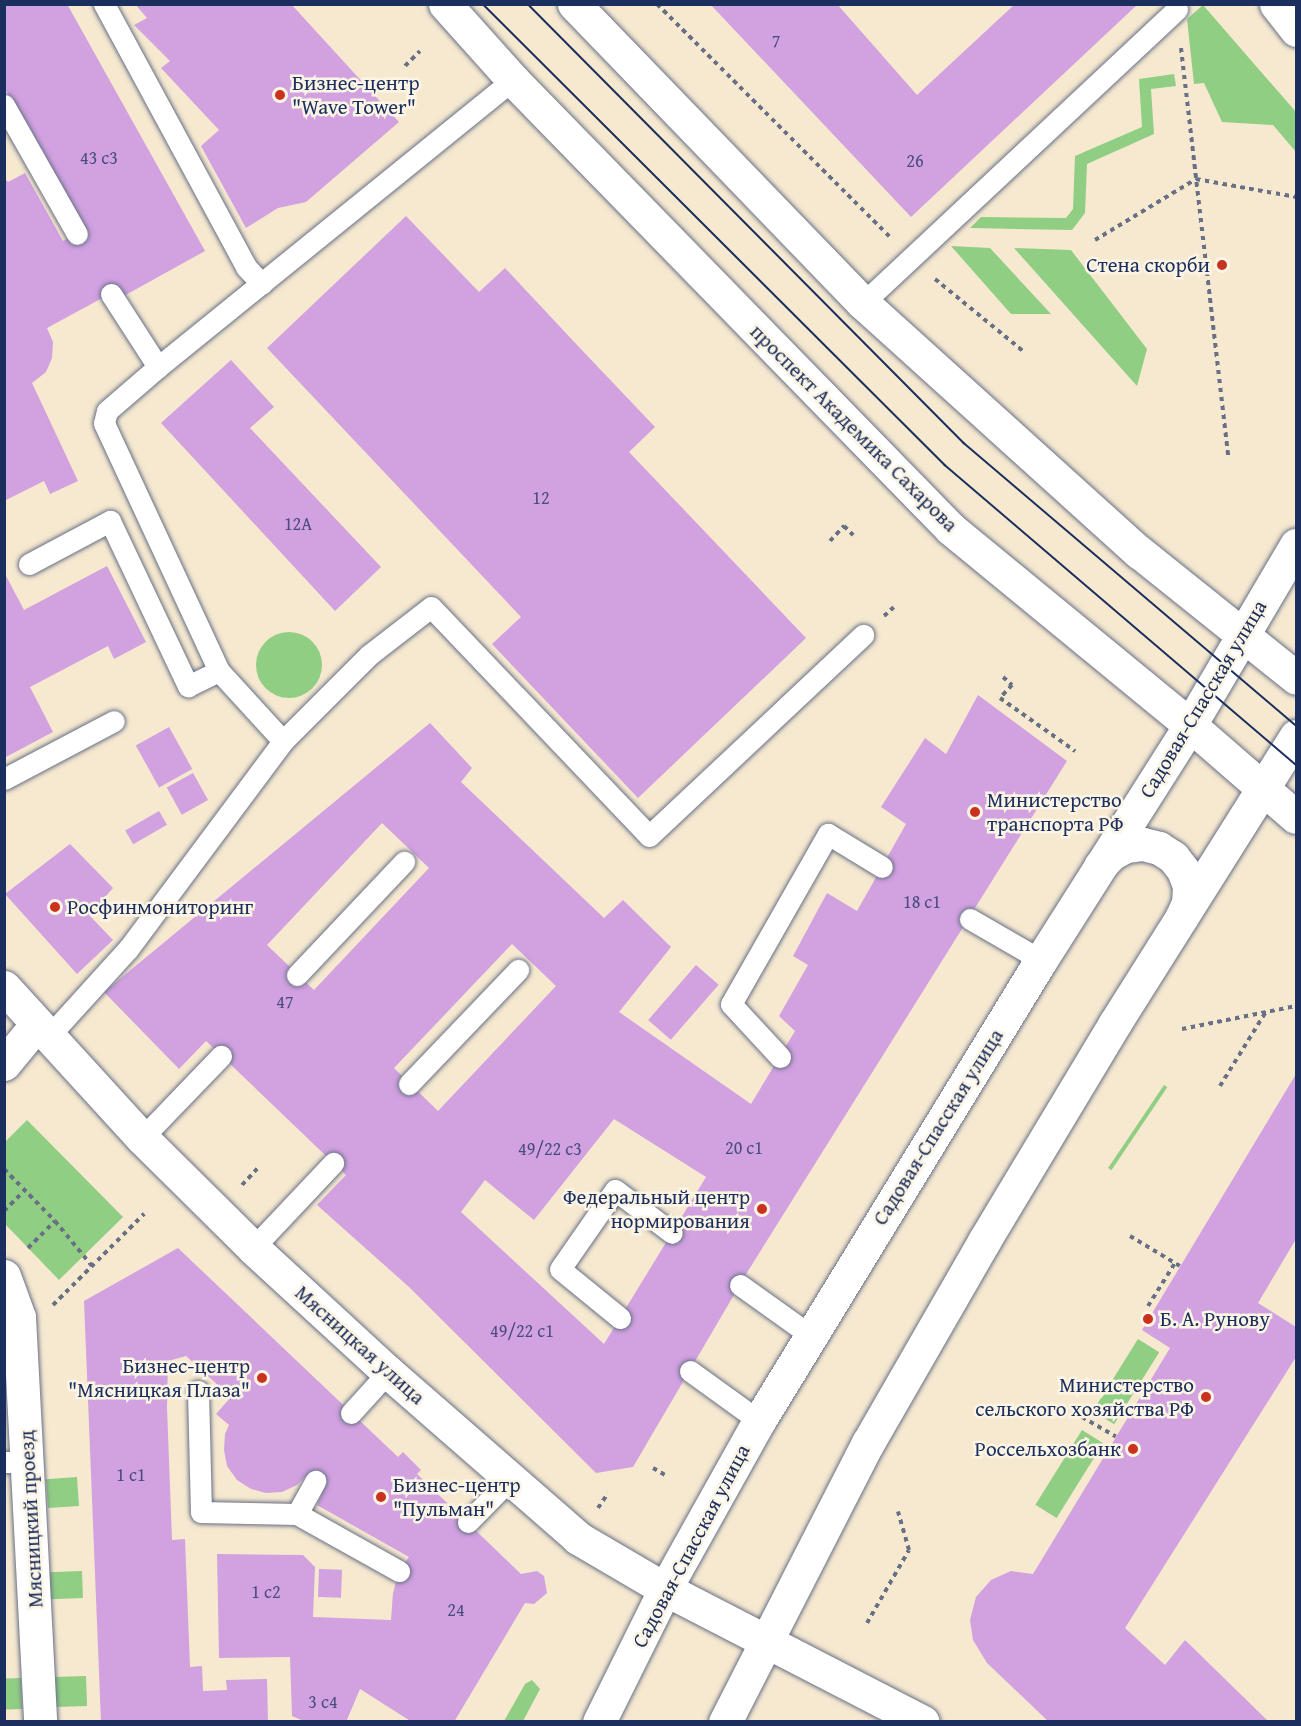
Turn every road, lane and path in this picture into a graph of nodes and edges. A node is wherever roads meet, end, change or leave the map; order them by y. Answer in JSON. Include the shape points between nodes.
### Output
{"nodes":[{"id":1,"x":104,"y":4,"type":"edge"},
{"id":2,"x":445,"y":4,"type":"edge"},
{"id":3,"x":574,"y":4,"type":"edge"},
{"id":4,"x":657,"y":4,"type":"edge"},
{"id":5,"x":1276,"y":4,"type":"edge"},
{"id":6,"x":1177,"y":9,"type":"dead end"},
{"id":7,"x":1296,"y":30,"type":"edge"},
{"id":8,"x":420,"y":51,"type":"dead end"},
{"id":9,"x":1182,"y":62,"type":"dead end"},
{"id":10,"x":405,"y":66,"type":"dead end"},
{"id":11,"x":513,"y":80,"type":"junction"},
{"id":12,"x":4,"y":105,"type":"edge"},
{"id":13,"x":1196,"y":179,"type":"junction"},
{"id":14,"x":1296,"y":197,"type":"edge"},
{"id":15,"x":77,"y":234,"type":"dead end"},
{"id":16,"x":1095,"y":240,"type":"dead end"},
{"id":17,"x":911,"y":258,"type":"junction"},
{"id":18,"x":262,"y":284,"type":"junction"},
{"id":19,"x":111,"y":294,"type":"dead end"},
{"id":20,"x":863,"y":303,"type":"junction"},
{"id":21,"x":1023,"y":351,"type":"dead end"},
{"id":22,"x":158,"y":367,"type":"junction"},
{"id":23,"x":1228,"y":456,"type":"dead end"},
{"id":24,"x":854,"y":535,"type":"dead end"},
{"id":25,"x":830,"y":540,"type":"dead end"},
{"id":26,"x":1296,"y":545,"type":"edge"},
{"id":27,"x":29,"y":564,"type":"dead end"},
{"id":28,"x":1243,"y":633,"type":"junction"},
{"id":29,"x":863,"y":635,"type":"dead end"},
{"id":30,"x":219,"y":671,"type":"junction"},
{"id":31,"x":1003,"y":677,"type":"dead end"},
{"id":32,"x":1296,"y":678,"type":"edge"},
{"id":33,"x":114,"y":721,"type":"dead end"},
{"id":34,"x":1190,"y":725,"type":"junction"},
{"id":35,"x":1296,"y":736,"type":"edge"},
{"id":36,"x":283,"y":741,"type":"junction"},
{"id":37,"x":1074,"y":752,"type":"dead end"},
{"id":38,"x":4,"y":779,"type":"edge"},
{"id":39,"x":1263,"y":789,"type":"junction"},
{"id":40,"x":1296,"y":817,"type":"edge"},
{"id":41,"x":404,"y":862,"type":"dead end"},
{"id":42,"x":1100,"y":866,"type":"junction"},
{"id":43,"x":882,"y":867,"type":"dead end"},
{"id":44,"x":1181,"y":918,"type":"junction"},
{"id":45,"x":970,"y":919,"type":"dead end"},
{"id":46,"x":1041,"y":960,"type":"junction"},
{"id":47,"x":518,"y":970,"type":"dead end"},
{"id":48,"x":297,"y":975,"type":"dead end"},
{"id":49,"x":4,"y":987,"type":"edge"},
{"id":50,"x":1296,"y":1006,"type":"edge"},
{"id":51,"x":1265,"y":1013,"type":"junction"},
{"id":52,"x":1182,"y":1029,"type":"dead end"},
{"id":53,"x":43,"y":1030,"type":"junction"},
{"id":54,"x":221,"y":1056,"type":"dead end"},
{"id":55,"x":780,"y":1057,"type":"dead end"},
{"id":56,"x":4,"y":1064,"type":"edge"},
{"id":57,"x":409,"y":1084,"type":"dead end"},
{"id":58,"x":1220,"y":1086,"type":"dead end"},
{"id":59,"x":142,"y":1138,"type":"junction"},
{"id":60,"x":333,"y":1163,"type":"dead end"},
{"id":61,"x":260,"y":1166,"type":"dead end"},
{"id":62,"x":4,"y":1169,"type":"edge"},
{"id":63,"x":240,"y":1187,"type":"dead end"},
{"id":64,"x":25,"y":1190,"type":"junction"},
{"id":65,"x":4,"y":1211,"type":"edge"},
{"id":66,"x":144,"y":1214,"type":"dead end"},
{"id":67,"x":55,"y":1221,"type":"junction"},
{"id":68,"x":672,"y":1233,"type":"dead end"},
{"id":69,"x":1130,"y":1236,"type":"dead end"},
{"id":70,"x":253,"y":1248,"type":"junction"},
{"id":71,"x":1175,"y":1263,"type":"junction"},
{"id":72,"x":13,"y":1266,"type":"edge"},
{"id":73,"x":92,"y":1266,"type":"junction"},
{"id":74,"x":1180,"y":1266,"type":"dead end"},
{"id":75,"x":740,"y":1285,"type":"dead end"},
{"id":76,"x":1148,"y":1306,"type":"dead end"},
{"id":77,"x":50,"y":1307,"type":"dead end"},
{"id":78,"x":620,"y":1318,"type":"dead end"},
{"id":79,"x":810,"y":1335,"type":"junction"},
{"id":80,"x":690,"y":1371,"type":"dead end"},
{"id":81,"x":388,"y":1372,"type":"junction"},
{"id":82,"x":198,"y":1391,"type":"dead end"},
{"id":83,"x":351,"y":1413,"type":"dead end"},
{"id":84,"x":1082,"y":1417,"type":"dead end"},
{"id":85,"x":759,"y":1421,"type":"junction"},
{"id":86,"x":1116,"y":1437,"type":"dead end"},
{"id":87,"x":17,"y":1462,"type":"edge"},
{"id":88,"x":653,"y":1468,"type":"dead end"},
{"id":89,"x":667,"y":1476,"type":"dead end"},
{"id":90,"x":510,"y":1479,"type":"junction"},
{"id":91,"x":315,"y":1481,"type":"dead end"},
{"id":92,"x":898,"y":1512,"type":"dead end"},
{"id":93,"x":297,"y":1514,"type":"junction"},
{"id":94,"x":468,"y":1522,"type":"dead end"},
{"id":95,"x":399,"y":1571,"type":"dead end"},
{"id":96,"x":665,"y":1589,"type":"junction"},
{"id":97,"x":867,"y":1623,"type":"dead end"},
{"id":98,"x":766,"y":1641,"type":"junction"},
{"id":99,"x":40,"y":1722,"type":"edge"},
{"id":100,"x":598,"y":1722,"type":"edge"},
{"id":101,"x":725,"y":1722,"type":"edge"},
{"id":102,"x":923,"y":1722,"type":"edge"}],
"edges":[{"from":1,"to":18,"type":"lane","via":[[246,267]]},
{"from":2,"to":11,"type":"main road","name":"проспект Академика Сахарова"},
{"from":3,"to":20,"type":"main road"},
{"from":4,"to":17,"type":"path"},
{"from":5,"to":7,"type":"main road"},
{"from":6,"to":17,"type":"lane"},
{"from":8,"to":10,"type":"path"},
{"from":9,"to":13,"type":"path"},
{"from":11,"to":18,"type":"lane"},
{"from":11,"to":34,"type":"main road","name":"проспект Академика Сахарова","via":[[951,529]]},
{"from":12,"to":15,"type":"lane"},
{"from":13,"to":14,"type":"path"},
{"from":13,"to":16,"type":"path"},
{"from":13,"to":23,"type":"path"},
{"from":17,"to":20,"type":"lane"},
{"from":17,"to":21,"type":"path"},
{"from":18,"to":22,"type":"lane"},
{"from":19,"to":22,"type":"lane"},
{"from":20,"to":28,"type":"main road","via":[[1139,552]]},
{"from":22,"to":30,"type":"lane","via":[[115,402],[104,423]]},
{"from":24,"to":25,"type":"path","via":[[844,526]]},
{"from":26,"to":28,"type":"main road","name":"Садовая-Спасская улица"},
{"from":27,"to":30,"type":"lane","via":[[110,521],[188,686]]},
{"from":28,"to":32,"type":"main road"},
{"from":28,"to":34,"type":"main road","name":"Садовая-Спасская улица"},
{"from":29,"to":36,"type":"lane","via":[[649,836],[431,607],[369,655]]},
{"from":30,"to":36,"type":"lane"},
{"from":31,"to":37,"type":"path","via":[[1011,685],[1000,698]]},
{"from":33,"to":38,"type":"lane"},
{"from":34,"to":39,"type":"main road","name":"проспект Академика Сахарова"},
{"from":34,"to":42,"type":"main road","name":"Садовая-Спасская улица"},
{"from":35,"to":39,"type":"main road"},
{"from":36,"to":53,"type":"lane","via":[[128,949]]},
{"from":39,"to":40,"type":"main road","name":"проспект Академика Сахарова"},
{"from":39,"to":44,"type":"main road"},
{"from":41,"to":48,"type":"lane"},
{"from":42,"to":44,"type":"main road","via":[[1126,846],[1143,844],[1159,848],[1184,870],[1189,886],[1188,903]]},
{"from":42,"to":46,"type":"main road","name":"Садовая-Спасская улица"},
{"from":43,"to":55,"type":"lane","via":[[828,834],[732,1004]]},
{"from":44,"to":98,"type":"main road","via":[[984,1241],[868,1443]]},
{"from":45,"to":46,"type":"lane"},
{"from":46,"to":79,"type":"main road","name":"Садовая-Спасская улица"},
{"from":47,"to":57,"type":"lane"},
{"from":49,"to":53,"type":"main road","name":"Мясницкая улица"},
{"from":50,"to":51,"type":"path"},
{"from":51,"to":52,"type":"path"},
{"from":51,"to":58,"type":"path"},
{"from":53,"to":56,"type":"main road"},
{"from":53,"to":59,"type":"main road","name":"Мясницкая улица"},
{"from":54,"to":59,"type":"lane"},
{"from":59,"to":70,"type":"main road","name":"Мясницкая улица"},
{"from":60,"to":70,"type":"lane"},
{"from":61,"to":63,"type":"path"},
{"from":62,"to":64,"type":"path"},
{"from":64,"to":65,"type":"path"},
{"from":64,"to":67,"type":"path"},
{"from":66,"to":73,"type":"path"},
{"from":67,"to":72,"type":"path"},
{"from":67,"to":73,"type":"path"},
{"from":68,"to":78,"type":"lane","via":[[615,1190],[560,1269]]},
{"from":69,"to":71,"type":"path"},
{"from":70,"to":81,"type":"main road","name":"Мясницкая улица"},
{"from":71,"to":74,"type":"path"},
{"from":71,"to":76,"type":"path"},
{"from":72,"to":87,"type":"main road","name":"Мясницкий проезд","via":[[19,1317]]},
{"from":73,"to":77,"type":"path"},
{"from":75,"to":79,"type":"lane"},
{"from":79,"to":85,"type":"main road","name":"Садовая-Спасская улица"},
{"from":80,"to":85,"type":"lane"},
{"from":81,"to":83,"type":"lane"},
{"from":81,"to":90,"type":"main road","name":"Мясницкая улица"},
{"from":82,"to":93,"type":"lane","via":[[201,1512]]},
{"from":84,"to":86,"type":"path"},
{"from":85,"to":96,"type":"main road","name":"Садовая-Спасская улица"},
{"from":87,"to":99,"type":"main road","name":"Мясницкий проезд"},
{"from":88,"to":89,"type":"path"},
{"from":90,"to":94,"type":"lane"},
{"from":90,"to":96,"type":"main road","name":"Мясницкая улица","via":[[578,1538]]},
{"from":91,"to":93,"type":"lane"},
{"from":92,"to":97,"type":"path","via":[[909,1550]]},
{"from":93,"to":95,"type":"lane"},
{"from":96,"to":98,"type":"main road","name":"Мясницкая улица"},
{"from":96,"to":100,"type":"main road","name":"Садовая-Спасская улица"},
{"from":98,"to":101,"type":"main road"},
{"from":98,"to":102,"type":"main road","name":"Мясницкая улица"}]}
